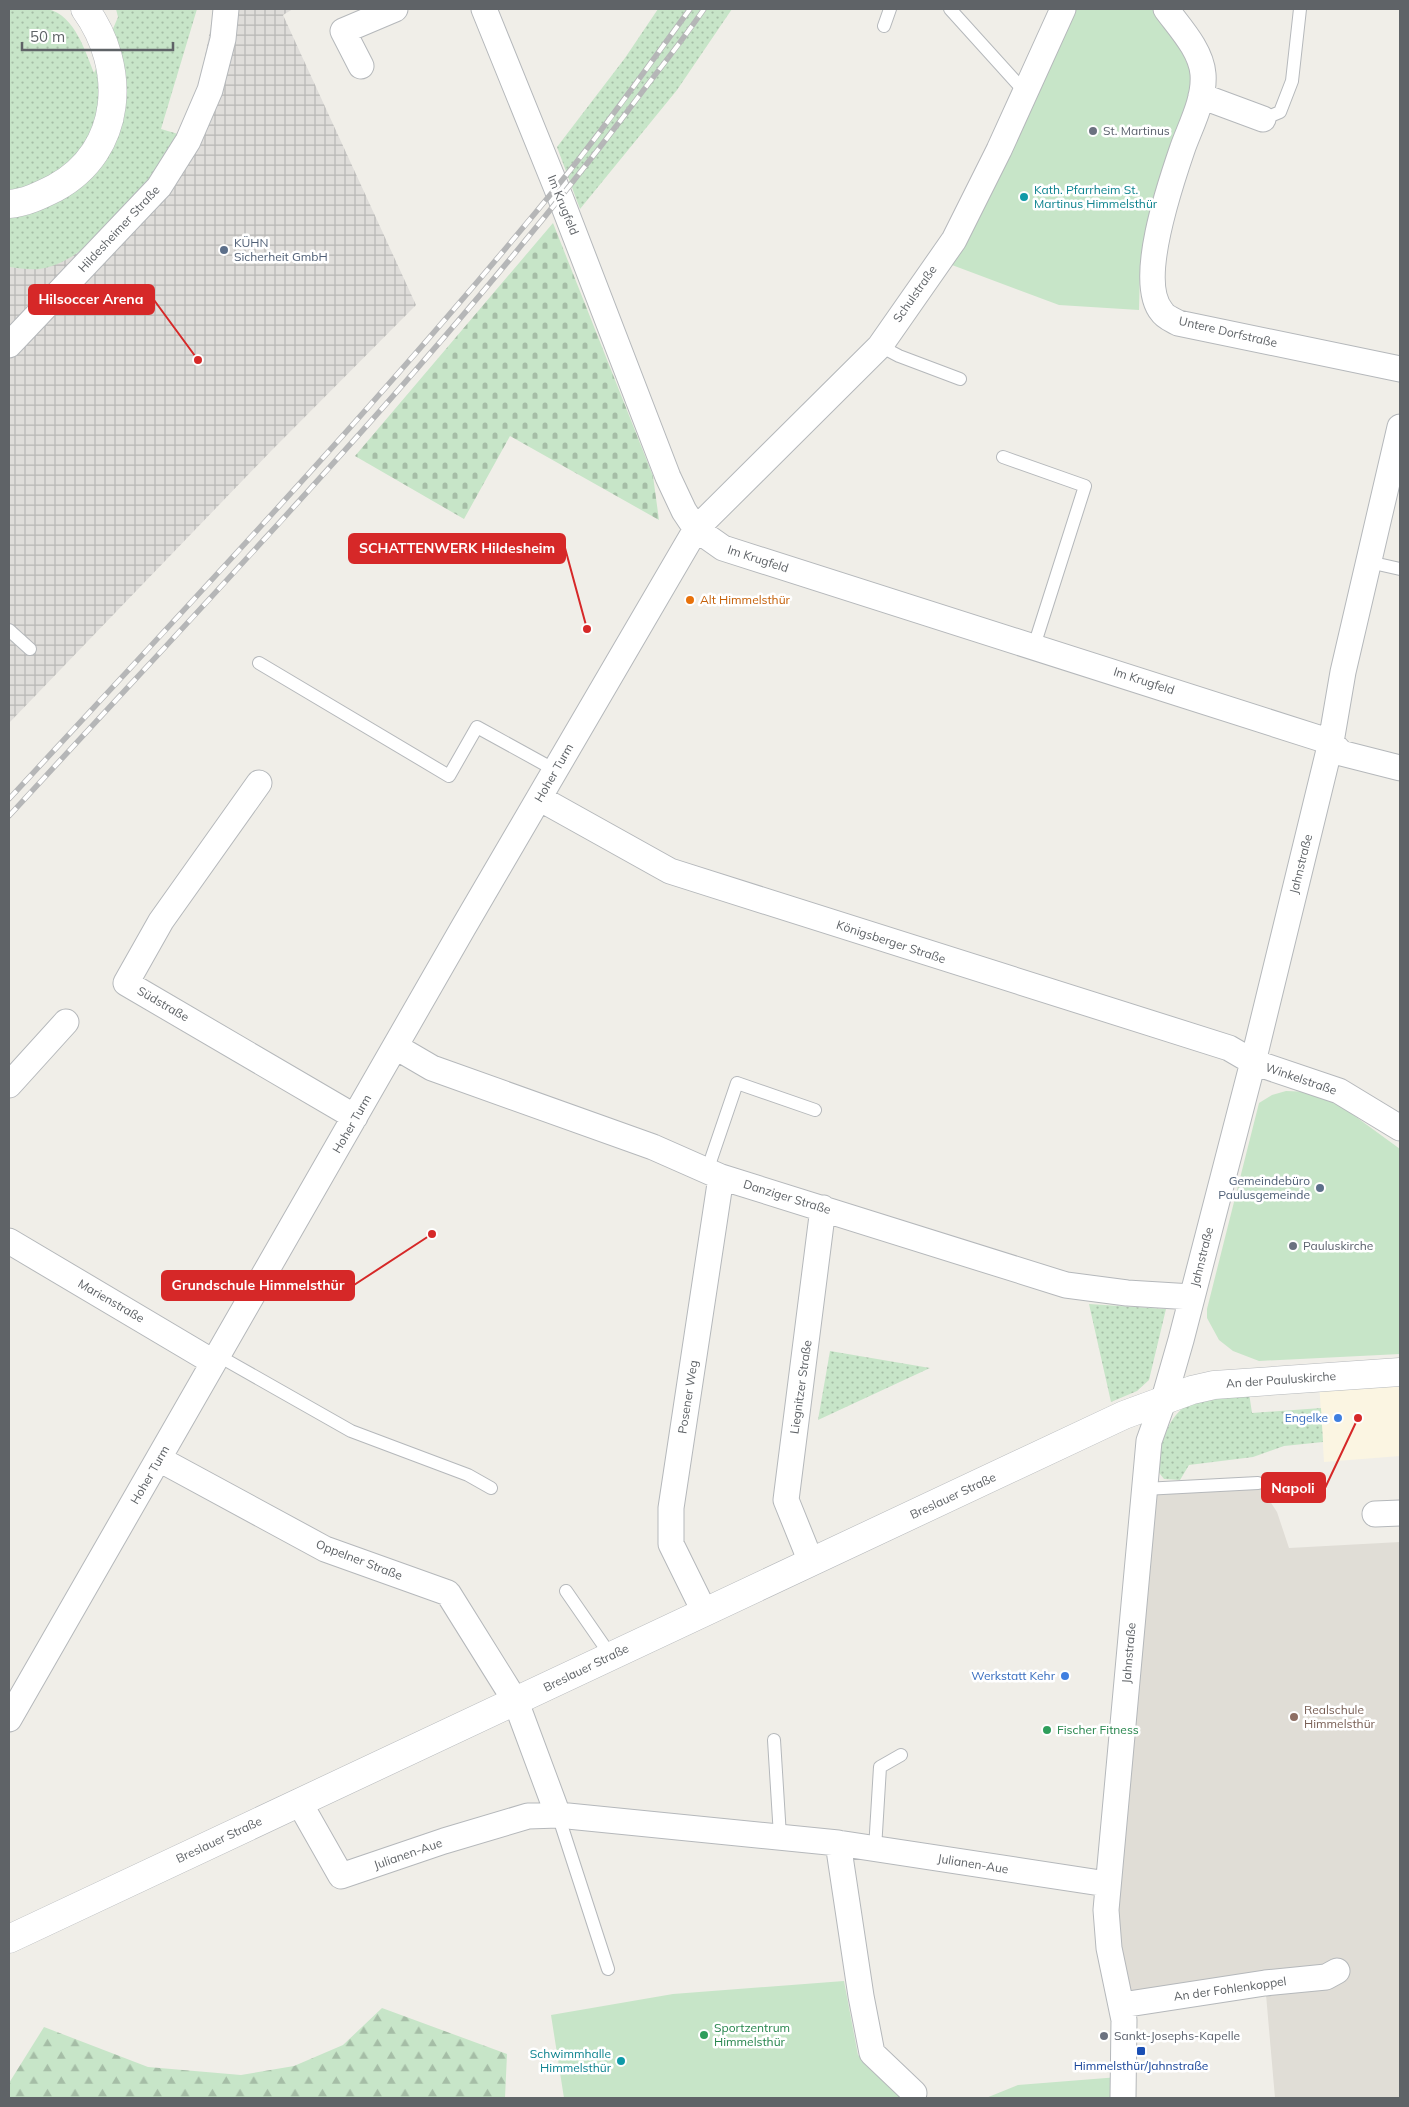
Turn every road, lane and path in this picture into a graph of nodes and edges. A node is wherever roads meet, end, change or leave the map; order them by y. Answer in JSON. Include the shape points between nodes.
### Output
{"nodes":[{"id":1,"x":85,"y":9,"type":"edge"},
{"id":2,"x":226,"y":9,"type":"edge"},
{"id":3,"x":395,"y":9,"type":"edge"},
{"id":4,"x":484,"y":9,"type":"edge"},
{"id":5,"x":890,"y":9,"type":"edge"},
{"id":6,"x":950,"y":9,"type":"edge"},
{"id":7,"x":1063,"y":9,"type":"edge"},
{"id":8,"x":1166,"y":9,"type":"edge"},
{"id":9,"x":1300,"y":9,"type":"edge"},
{"id":10,"x":884,"y":26,"type":"dead end"},
{"id":11,"x":361,"y":66,"type":"dead end"},
{"id":12,"x":1025,"y":92,"type":"junction"},
{"id":13,"x":1202,"y":96,"type":"junction"},
{"id":14,"x":1264,"y":119,"type":"joint"},
{"id":15,"x":9,"y":204,"type":"edge"},
{"id":16,"x":9,"y":345,"type":"edge"},
{"id":17,"x":880,"y":346,"type":"junction"},
{"id":18,"x":1400,"y":369,"type":"edge"},
{"id":19,"x":960,"y":379,"type":"dead end"},
{"id":20,"x":1400,"y":427,"type":"edge"},
{"id":21,"x":1003,"y":457,"type":"dead end"},
{"id":22,"x":696,"y":529,"type":"junction"},
{"id":23,"x":1369,"y":562,"type":"junction"},
{"id":24,"x":1400,"y":569,"type":"edge"},
{"id":25,"x":9,"y":630,"type":"edge"},
{"id":26,"x":1034,"y":646,"type":"junction"},
{"id":27,"x":30,"y":649,"type":"dead end"},
{"id":28,"x":259,"y":663,"type":"dead end"},
{"id":29,"x":1331,"y":742,"type":"junction"},
{"id":30,"x":1400,"y":768,"type":"edge"},
{"id":31,"x":555,"y":770,"type":"junction"},
{"id":32,"x":259,"y":783,"type":"dead end"},
{"id":33,"x":539,"y":798,"type":"junction"},
{"id":34,"x":66,"y":1022,"type":"dead end"},
{"id":35,"x":396,"y":1047,"type":"junction"},
{"id":36,"x":1253,"y":1062,"type":"junction"},
{"id":37,"x":9,"y":1085,"type":"edge"},
{"id":38,"x":815,"y":1110,"type":"dead end"},
{"id":39,"x":355,"y":1117,"type":"junction"},
{"id":40,"x":1400,"y":1128,"type":"edge"},
{"id":41,"x":714,"y":1174,"type":"junction"},
{"id":42,"x":823,"y":1208,"type":"junction"},
{"id":43,"x":9,"y":1241,"type":"edge"},
{"id":44,"x":1192,"y":1297,"type":"junction"},
{"id":45,"x":215,"y":1358,"type":"junction"},
{"id":46,"x":1400,"y":1372,"type":"edge"},
{"id":47,"x":1164,"y":1399,"type":"junction"},
{"id":48,"x":159,"y":1459,"type":"junction"},
{"id":49,"x":1258,"y":1483,"type":"dead end"},
{"id":50,"x":491,"y":1488,"type":"dead end"},
{"id":51,"x":1144,"y":1489,"type":"junction"},
{"id":52,"x":1400,"y":1513,"type":"edge"},
{"id":53,"x":1375,"y":1514,"type":"dead end"},
{"id":54,"x":811,"y":1562,"type":"junction"},
{"id":55,"x":566,"y":1590,"type":"dead end"},
{"id":56,"x":704,"y":1611,"type":"junction"},
{"id":57,"x":611,"y":1656,"type":"junction"},
{"id":58,"x":516,"y":1702,"type":"junction"},
{"id":59,"x":9,"y":1719,"type":"edge"},
{"id":60,"x":774,"y":1740,"type":"dead end"},
{"id":61,"x":901,"y":1755,"type":"dead end"},
{"id":62,"x":300,"y":1802,"type":"junction"},
{"id":63,"x":558,"y":1815,"type":"junction"},
{"id":64,"x":780,"y":1836,"type":"junction"},
{"id":65,"x":838,"y":1843,"type":"junction"},
{"id":66,"x":876,"y":1849,"type":"junction"},
{"id":67,"x":1108,"y":1884,"type":"junction"},
{"id":68,"x":9,"y":1939,"type":"edge"},
{"id":69,"x":608,"y":1969,"type":"dead end"},
{"id":70,"x":1337,"y":1970,"type":"dead end"},
{"id":71,"x":1122,"y":2005,"type":"junction"},
{"id":72,"x":914,"y":2093,"type":"dead end"},
{"id":73,"x":1123,"y":2098,"type":"edge"}],
"edges":[{"from":1,"to":15,"type":"street","via":[[98,30],[112,67],[114,91],[106,128],[92,155],[63,183],[42,195]]},
{"from":2,"to":16,"type":"street","name":"Hildesheimer Straße","via":[[210,90],[188,141],[159,187]]},
{"from":3,"to":11,"type":"street","via":[[343,32]]},
{"from":4,"to":22,"type":"street","name":"Im Krugfeld","via":[[668,477]]},
{"from":5,"to":10,"type":"lane"},
{"from":6,"to":12,"type":"lane"},
{"from":7,"to":12,"type":"street","name":"Schulstraße"},
{"from":8,"to":13,"type":"street","name":"Untere Dorfstraße","via":[[1198,58],[1203,74]]},
{"from":9,"to":14,"type":"lane","via":[[1292,82],[1280,112]]},
{"from":12,"to":17,"type":"street","name":"Schulstraße","via":[[960,241]]},
{"from":13,"to":14,"type":"street"},
{"from":13,"to":18,"type":"street","name":"Untere Dorfstraße","via":[[1172,178],[1158,233],[1152,278],[1154,296],[1162,313],[1178,323]]},
{"from":17,"to":19,"type":"lane"},
{"from":17,"to":22,"type":"street","name":"Schulstraße"},
{"from":20,"to":23,"type":"street","name":"Jahnstraße"},
{"from":21,"to":26,"type":"lane","via":[[1085,486]]},
{"from":22,"to":26,"type":"street","name":"Im Krugfeld","via":[[723,548]]},
{"from":22,"to":31,"type":"street","name":"Hoher Turm"},
{"from":23,"to":24,"type":"lane"},
{"from":23,"to":29,"type":"street","name":"Jahnstraße","via":[[1343,672]]},
{"from":25,"to":27,"type":"lane"},
{"from":26,"to":29,"type":"street","name":"Im Krugfeld"},
{"from":28,"to":31,"type":"lane","via":[[449,776],[477,728]]},
{"from":29,"to":30,"type":"street","name":"Im Krugfeld","via":[[1341,753]]},
{"from":29,"to":36,"type":"street","name":"Jahnstraße"},
{"from":31,"to":33,"type":"street","name":"Hoher Turm"},
{"from":32,"to":39,"type":"street","name":"Südstraße","via":[[161,921],[126,983]]},
{"from":33,"to":35,"type":"street","name":"Hoher Turm"},
{"from":33,"to":36,"type":"street","name":"Königsberger Straße","via":[[670,870],[1229,1048]]},
{"from":34,"to":37,"type":"street"},
{"from":35,"to":39,"type":"street","name":"Hoher Turm"},
{"from":35,"to":41,"type":"street","name":"Danziger Straße","via":[[432,1068],[653,1147]]},
{"from":36,"to":40,"type":"street","name":"Winkelstraße","via":[[1339,1091]]},
{"from":36,"to":44,"type":"street","name":"Jahnstraße"},
{"from":38,"to":41,"type":"lane","via":[[737,1083]]},
{"from":39,"to":45,"type":"street","name":"Hoher Turm"},
{"from":41,"to":42,"type":"street","name":"Danziger Straße"},
{"from":41,"to":56,"type":"street","name":"Posener Weg","via":[[671,1508],[671,1544]]},
{"from":42,"to":44,"type":"street","name":"Danziger Straße","via":[[1066,1285]]},
{"from":42,"to":54,"type":"street","name":"Liegnitzer Straße","via":[[786,1500]]},
{"from":43,"to":45,"type":"street","name":"Marienstraße"},
{"from":44,"to":47,"type":"street","name":"Jahnstraße"},
{"from":45,"to":48,"type":"street","name":"Hoher Turm"},
{"from":45,"to":50,"type":"lane","via":[[351,1431],[468,1475]]},
{"from":46,"to":47,"type":"street","name":"An der Pauluskirche","via":[[1214,1385]]},
{"from":47,"to":51,"type":"street","name":"Jahnstraße","via":[[1149,1441]]},
{"from":47,"to":54,"type":"street","name":"Breslauer Straße"},
{"from":48,"to":58,"type":"street","name":"Oppelner Straße","via":[[325,1549],[448,1593]]},
{"from":48,"to":59,"type":"street","name":"Hoher Turm"},
{"from":49,"to":51,"type":"lane"},
{"from":51,"to":67,"type":"street","name":"Jahnstraße"},
{"from":52,"to":53,"type":"street"},
{"from":54,"to":56,"type":"street","name":"Breslauer Straße"},
{"from":55,"to":57,"type":"lane"},
{"from":56,"to":57,"type":"street","name":"Breslauer Straße"},
{"from":57,"to":58,"type":"street","name":"Breslauer Straße"},
{"from":58,"to":62,"type":"street","name":"Breslauer Straße"},
{"from":58,"to":63,"type":"street"},
{"from":60,"to":64,"type":"lane"},
{"from":61,"to":66,"type":"lane","via":[[880,1766]]},
{"from":62,"to":63,"type":"street","name":"Julianen-Aue","via":[[341,1876],[528,1816]]},
{"from":62,"to":68,"type":"street","name":"Breslauer Straße"},
{"from":63,"to":64,"type":"street","name":"Julianen-Aue"},
{"from":63,"to":69,"type":"lane"},
{"from":64,"to":65,"type":"street","name":"Julianen-Aue"},
{"from":65,"to":66,"type":"street","name":"Julianen-Aue"},
{"from":65,"to":72,"type":"street","via":[[872,2053]]},
{"from":66,"to":67,"type":"street","name":"Julianen-Aue"},
{"from":67,"to":71,"type":"street","name":"Jahnstraße","via":[[1106,1930]]},
{"from":70,"to":71,"type":"street","name":"An der Fohlenkoppel","via":[[1326,1977]]},
{"from":71,"to":73,"type":"street","name":"Jahnstraße"}]}
